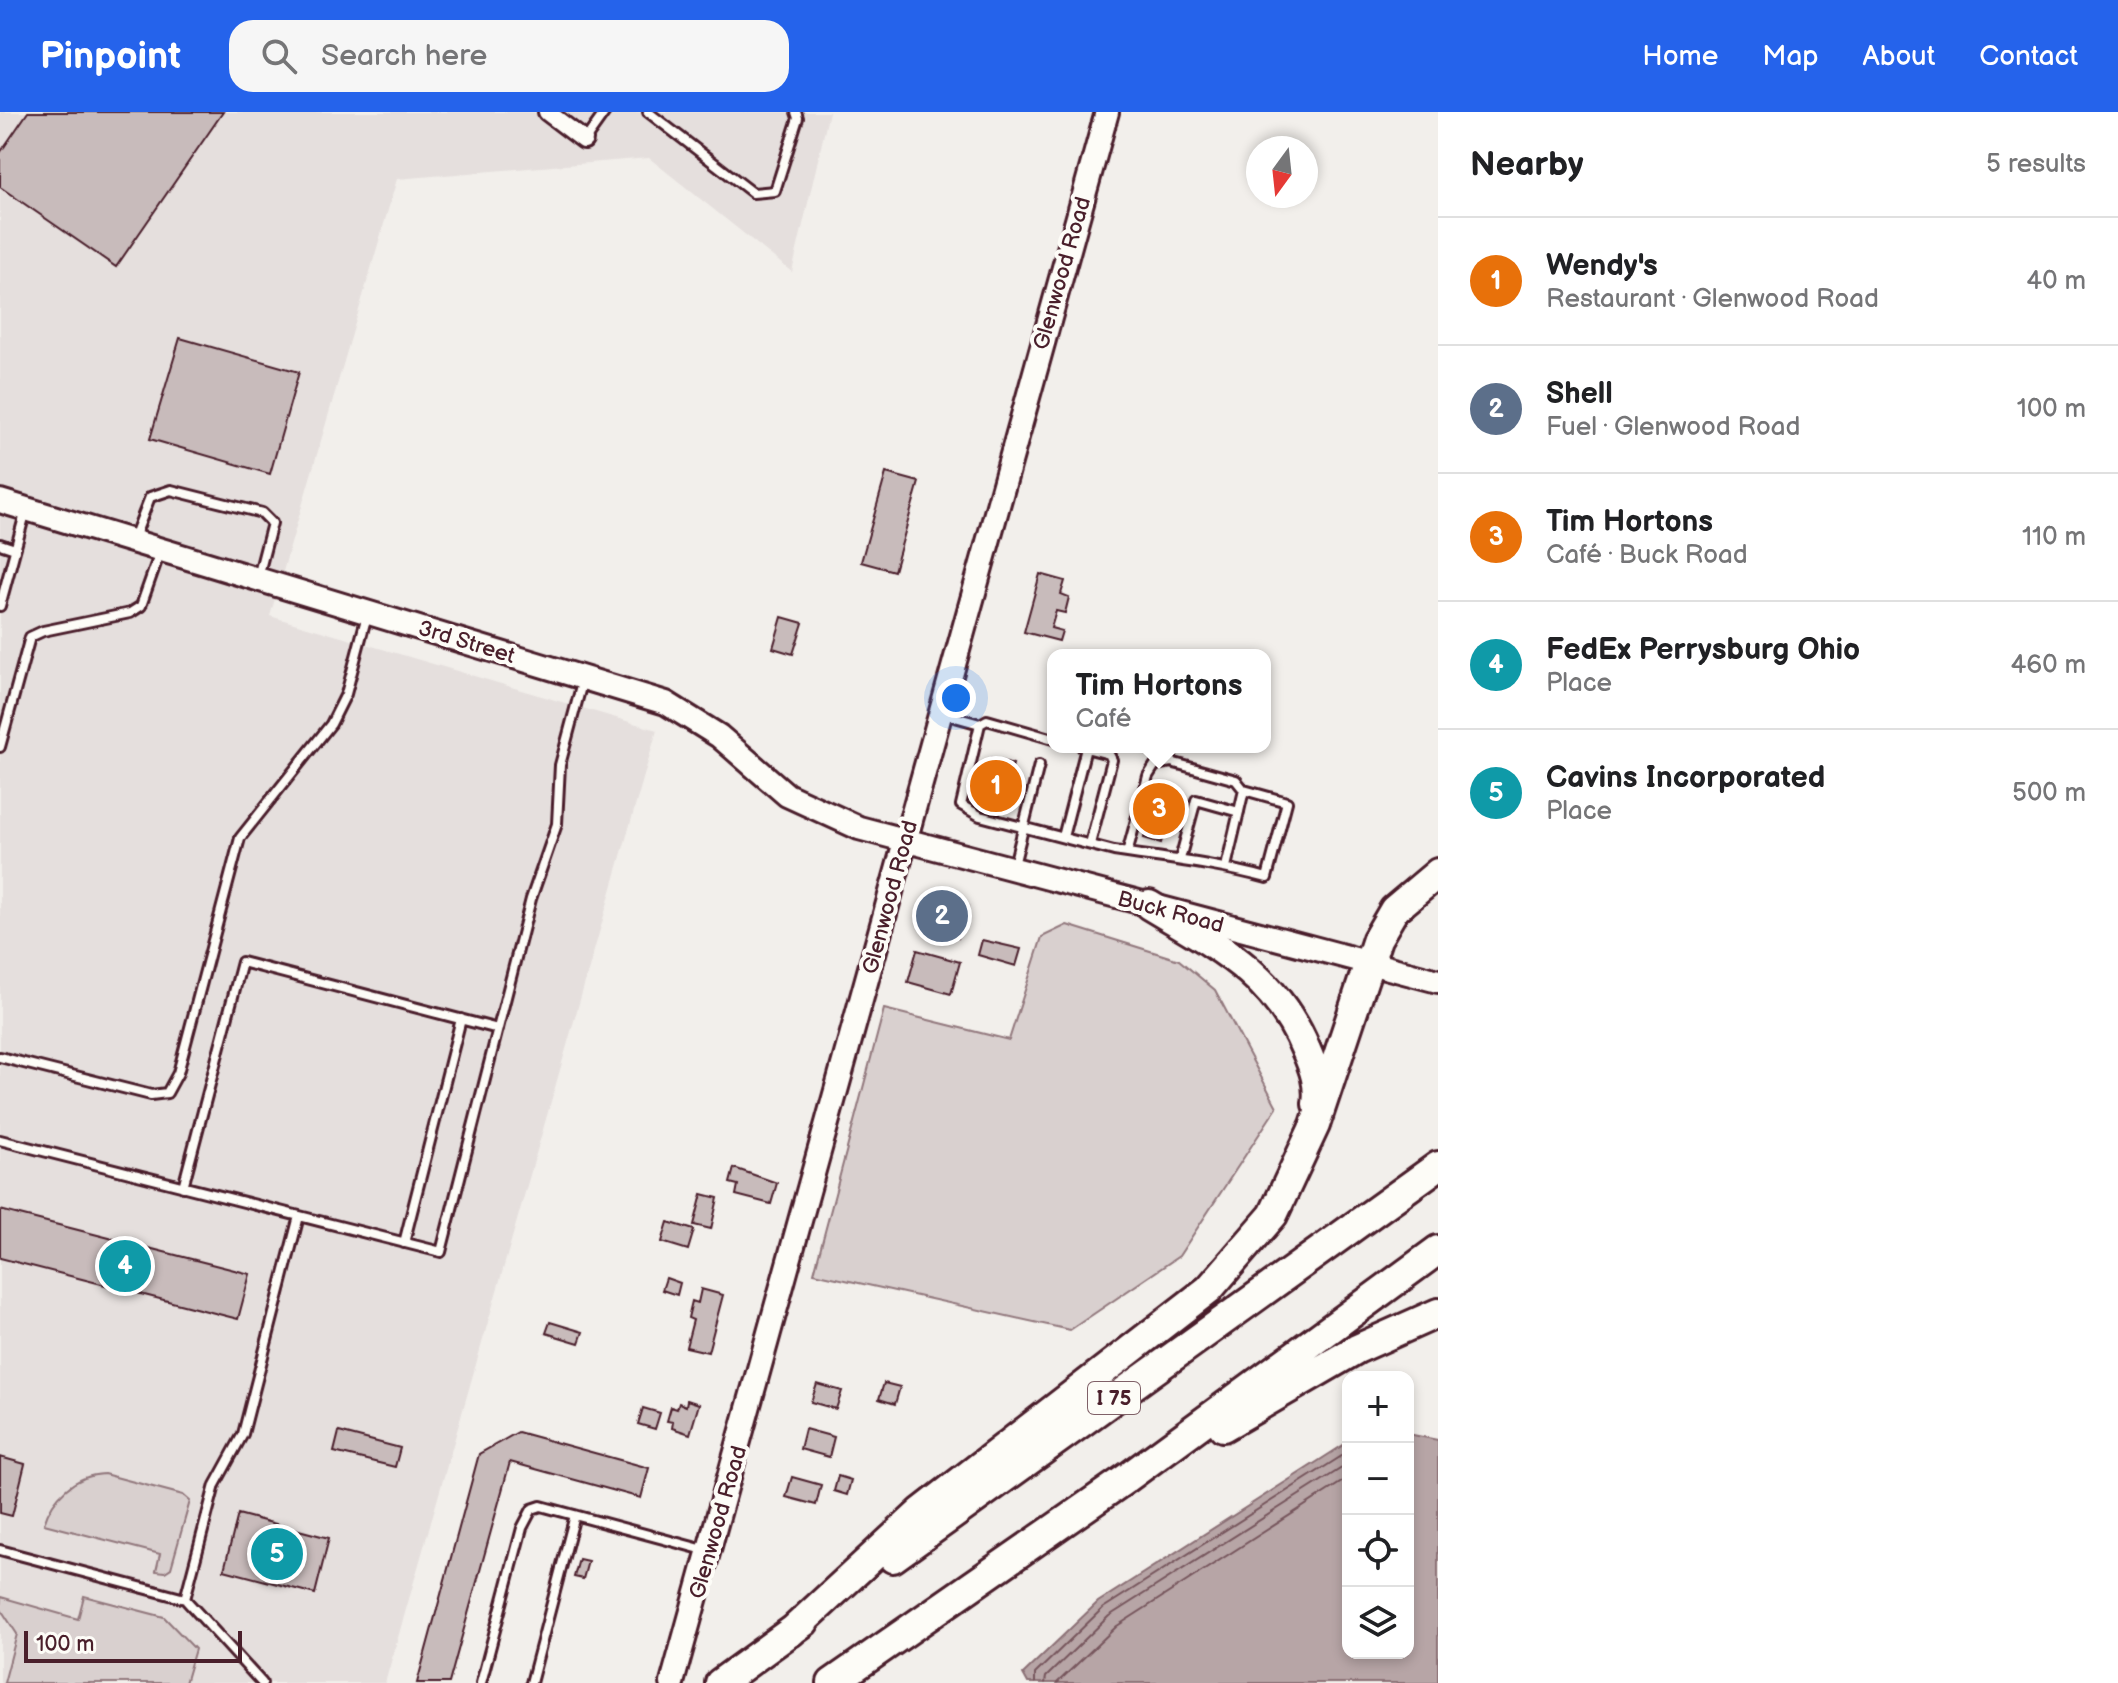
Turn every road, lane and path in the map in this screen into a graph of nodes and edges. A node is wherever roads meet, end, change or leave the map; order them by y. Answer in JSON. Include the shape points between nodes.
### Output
{"nodes":[{"id":1,"x":547,"y":112,"type":"edge"},
{"id":2,"x":605,"y":112,"type":"edge"},
{"id":3,"x":648,"y":112,"type":"edge"},
{"id":4,"x":796,"y":112,"type":"edge"},
{"id":5,"x":1107,"y":112,"type":"edge"},
{"id":6,"x":584,"y":140,"type":"joint"},
{"id":7,"x":0,"y":501,"type":"edge"},
{"id":8,"x":27,"y":509,"type":"junction"},
{"id":9,"x":133,"y":541,"type":"junction"},
{"id":10,"x":0,"y":544,"type":"edge"},
{"id":11,"x":15,"y":549,"type":"junction"},
{"id":12,"x":161,"y":550,"type":"junction"},
{"id":13,"x":257,"y":578,"type":"junction"},
{"id":14,"x":0,"y":606,"type":"edge"},
{"id":15,"x":368,"y":611,"type":"junction"},
{"id":16,"x":584,"y":676,"type":"junction"},
{"id":17,"x":940,"y":712,"type":"junction"},
{"id":18,"x":980,"y":724,"type":"junction"},
{"id":19,"x":1047,"y":737,"type":"edge"},
{"id":20,"x":0,"y":747,"type":"edge"},
{"id":21,"x":1083,"y":753,"type":"edge"},
{"id":22,"x":1105,"y":753,"type":"edge"},
{"id":23,"x":1039,"y":765,"type":"dead end"},
{"id":24,"x":1244,"y":790,"type":"junction"},
{"id":25,"x":1239,"y":812,"type":"junction"},
{"id":26,"x":1023,"y":827,"type":"junction"},
{"id":27,"x":1063,"y":837,"type":"junction"},
{"id":28,"x":905,"y":841,"type":"junction"},
{"id":29,"x":1090,"y":844,"type":"junction"},
{"id":30,"x":1127,"y":853,"type":"junction"},
{"id":31,"x":1180,"y":859,"type":"junction"},
{"id":32,"x":1226,"y":867,"type":"junction"},
{"id":33,"x":1013,"y":869,"type":"junction"},
{"id":34,"x":1438,"y":873,"type":"edge"},
{"id":35,"x":1149,"y":905,"type":"junction"},
{"id":36,"x":1367,"y":962,"type":"junction"},
{"id":37,"x":1438,"y":981,"type":"edge"},
{"id":38,"x":461,"y":1019,"type":"junction"},
{"id":39,"x":498,"y":1029,"type":"junction"},
{"id":40,"x":0,"y":1057,"type":"edge"},
{"id":41,"x":1315,"y":1125,"type":"junction"},
{"id":42,"x":0,"y":1140,"type":"edge"},
{"id":43,"x":1438,"y":1166,"type":"edge"},
{"id":44,"x":183,"y":1187,"type":"junction"},
{"id":45,"x":299,"y":1216,"type":"junction"},
{"id":46,"x":404,"y":1243,"type":"junction"},
{"id":47,"x":1438,"y":1250,"type":"edge"},
{"id":48,"x":1438,"y":1313,"type":"edge"},
{"id":49,"x":1127,"y":1478,"type":"junction"},
{"id":50,"x":575,"y":1515,"type":"junction"},
{"id":51,"x":0,"y":1550,"type":"edge"},
{"id":52,"x":709,"y":1551,"type":"junction"},
{"id":53,"x":185,"y":1599,"type":"junction"},
{"id":54,"x":791,"y":1632,"type":"junction"},
{"id":55,"x":262,"y":1683,"type":"edge"},
{"id":56,"x":481,"y":1683,"type":"edge"},
{"id":57,"x":531,"y":1683,"type":"edge"},
{"id":58,"x":672,"y":1683,"type":"edge"},
{"id":59,"x":720,"y":1683,"type":"edge"},
{"id":60,"x":832,"y":1683,"type":"edge"}],
"edges":[{"from":1,"to":6,"type":"street"},
{"from":2,"to":6,"type":"lane"},
{"from":3,"to":4,"type":"lane","via":[[753,193],[775,191]]},
{"from":5,"to":17,"type":"street","name":"Glenwood Road"},
{"from":7,"to":8,"type":"street","name":"3rd Street"},
{"from":8,"to":9,"type":"street","name":"3rd Street"},
{"from":8,"to":11,"type":"lane"},
{"from":9,"to":12,"type":"street","name":"3rd Street"},
{"from":9,"to":13,"type":"lane","via":[[150,497],[171,490],[262,513],[272,523]]},
{"from":10,"to":11,"type":"lane"},
{"from":11,"to":14,"type":"lane"},
{"from":12,"to":13,"type":"street","name":"3rd Street"},
{"from":12,"to":20,"type":"lane","via":[[141,606],[30,637]]},
{"from":13,"to":15,"type":"street","name":"3rd Street"},
{"from":15,"to":16,"type":"street","name":"3rd Street"},
{"from":15,"to":40,"type":"lane","via":[[346,694],[331,724],[240,838],[178,1073],[167,1093],[151,1095]]},
{"from":16,"to":28,"type":"street","name":"3rd Street","via":[[684,713],[806,807]]},
{"from":16,"to":39,"type":"lane","via":[[560,765],[557,824],[531,899]]},
{"from":17,"to":18,"type":"lane"},
{"from":17,"to":28,"type":"street","name":"Glenwood Road"},
{"from":18,"to":19,"type":"lane","via":[[987,720]]},
{"from":18,"to":26,"type":"lane","via":[[961,805],[980,816]]},
{"from":21,"to":27,"type":"lane"},
{"from":22,"to":29,"type":"lane","via":[[1112,760]]},
{"from":23,"to":26,"type":"lane"},
{"from":24,"to":25,"type":"lane"},
{"from":24,"to":30,"type":"lane","via":[[1236,780],[1171,762],[1155,765]]},
{"from":24,"to":32,"type":"lane","via":[[1287,802],[1267,878]]},
{"from":25,"to":31,"type":"lane","via":[[1196,800]]},
{"from":25,"to":32,"type":"lane"},
{"from":26,"to":27,"type":"lane"},
{"from":26,"to":33,"type":"lane"},
{"from":27,"to":29,"type":"lane"},
{"from":28,"to":33,"type":"street","name":"Buck Road"},
{"from":28,"to":52,"type":"street","name":"Glenwood Road"},
{"from":29,"to":30,"type":"lane"},
{"from":30,"to":31,"type":"lane"},
{"from":31,"to":32,"type":"lane"},
{"from":33,"to":35,"type":"street","name":"Buck Road"},
{"from":34,"to":36,"type":"highway","via":[[1394,910]]},
{"from":35,"to":36,"type":"street","name":"Buck Road"},
{"from":35,"to":41,"type":"highway","via":[[1264,980],[1296,1024],[1314,1068],[1319,1094]]},
{"from":36,"to":37,"type":"street","name":"Buck Road"},
{"from":36,"to":41,"type":"highway"},
{"from":38,"to":39,"type":"lane"},
{"from":38,"to":44,"type":"lane","via":[[242,962]]},
{"from":38,"to":46,"type":"lane"},
{"from":39,"to":46,"type":"lane","via":[[441,1252]]},
{"from":41,"to":54,"type":"highway","via":[[1273,1215],[1209,1289],[921,1512]]},
{"from":42,"to":44,"type":"lane"},
{"from":43,"to":54,"type":"highway","number":"I 75"},
{"from":44,"to":45,"type":"lane"},
{"from":45,"to":46,"type":"lane"},
{"from":45,"to":53,"type":"lane","via":[[243,1434],[215,1485]]},
{"from":47,"to":49,"type":"highway"},
{"from":48,"to":49,"type":"highway","via":[[1357,1349]]},
{"from":49,"to":60,"type":"highway"},
{"from":50,"to":52,"type":"lane"},
{"from":50,"to":56,"type":"lane","via":[[536,1506],[527,1516]]},
{"from":50,"to":57,"type":"lane"},
{"from":51,"to":53,"type":"lane"},
{"from":52,"to":58,"type":"street","name":"Glenwood Road"},
{"from":53,"to":55,"type":"lane"},
{"from":54,"to":59,"type":"highway","number":"I 75"}]}
